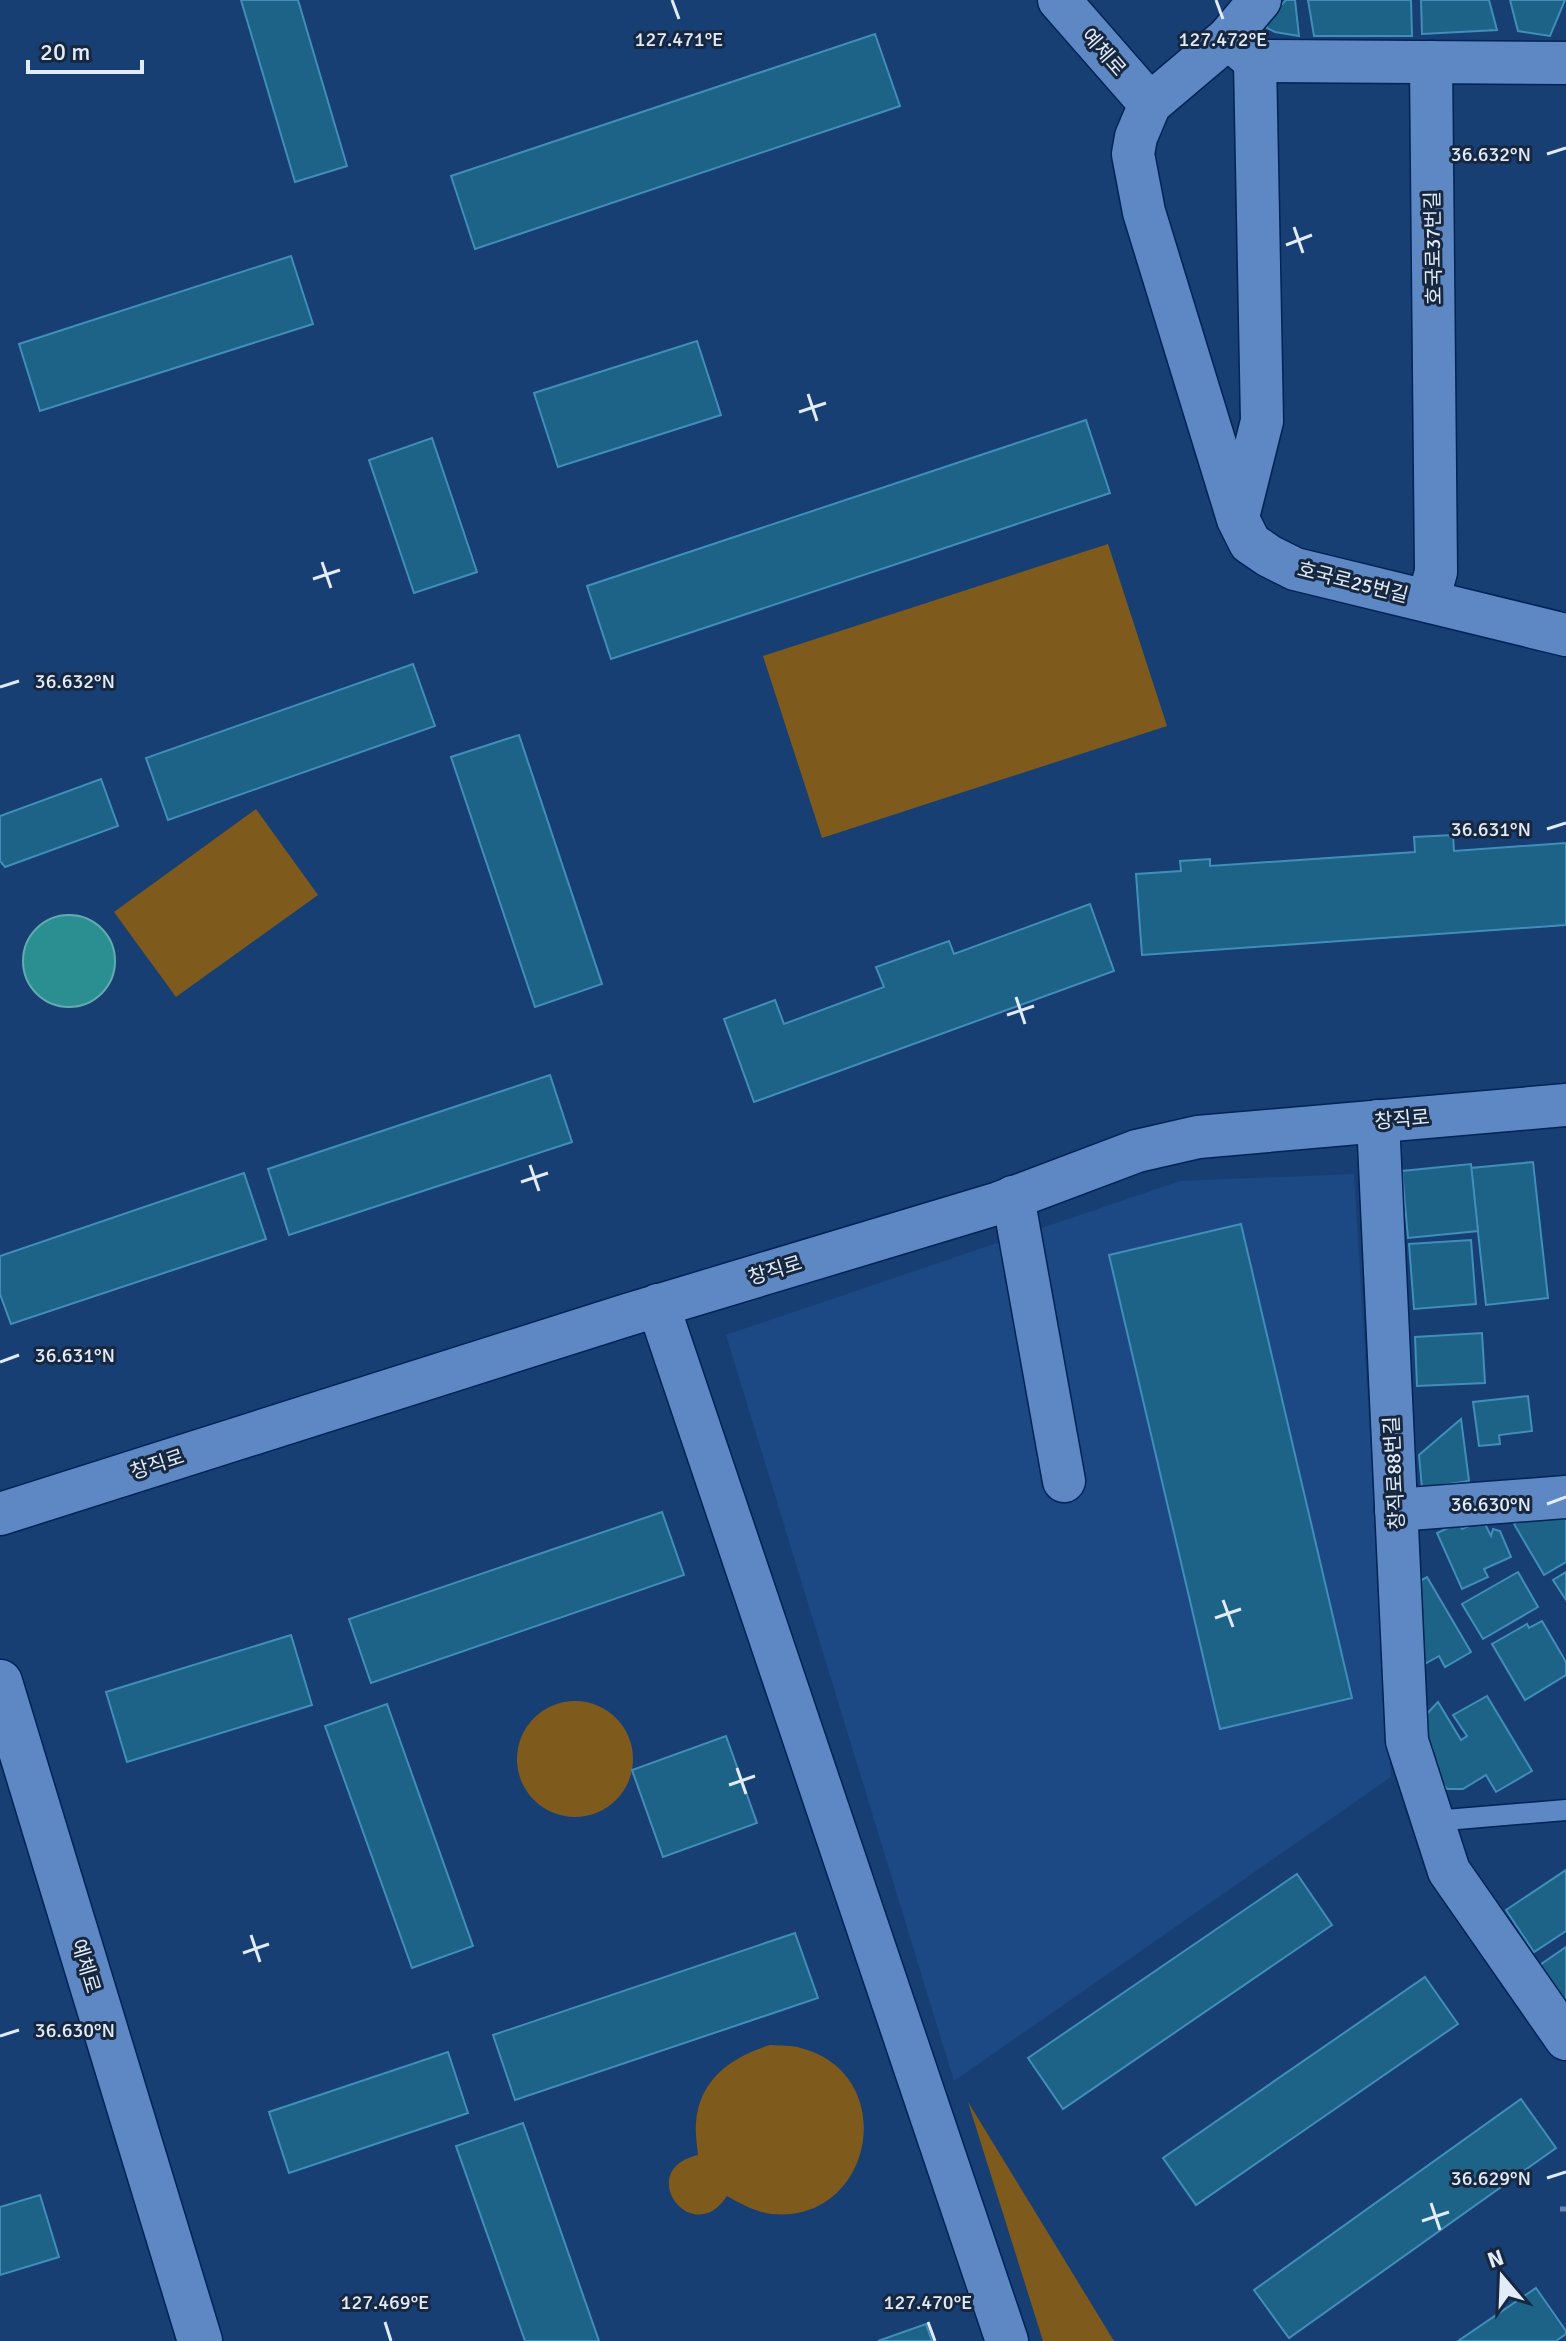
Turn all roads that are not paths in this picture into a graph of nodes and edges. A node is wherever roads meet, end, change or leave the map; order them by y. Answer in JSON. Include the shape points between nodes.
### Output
{"nodes":[{"id":1,"x":1059,"y":0,"type":"edge"},
{"id":2,"x":1260,"y":0,"type":"edge"},
{"id":3,"x":1242,"y":50,"type":"junction"},
{"id":4,"x":1431,"y":62,"type":"junction"},
{"id":5,"x":1566,"y":63,"type":"edge"},
{"id":6,"x":1143,"y":120,"type":"junction"},
{"id":7,"x":1434,"y":339,"type":"joint"},
{"id":8,"x":1238,"y":519,"type":"junction"},
{"id":9,"x":1428,"y":601,"type":"junction"},
{"id":10,"x":1566,"y":635,"type":"edge"},
{"id":11,"x":1566,"y":1105,"type":"edge"},
{"id":12,"x":1378,"y":1121,"type":"junction"},
{"id":13,"x":1013,"y":1197,"type":"junction"},
{"id":14,"x":658,"y":1305,"type":"junction"},
{"id":15,"x":1064,"y":1481,"type":"dead end"},
{"id":16,"x":1566,"y":1497,"type":"edge"},
{"id":17,"x":1396,"y":1510,"type":"junction"},
{"id":18,"x":0,"y":1514,"type":"edge"},
{"id":19,"x":0,"y":1682,"type":"edge"},
{"id":20,"x":1566,"y":1810,"type":"edge"},
{"id":21,"x":1433,"y":1821,"type":"junction"},
{"id":22,"x":1566,"y":2039,"type":"edge"},
{"id":23,"x":200,"y":2341,"type":"edge"},
{"id":24,"x":1007,"y":2341,"type":"edge"}],
"edges":[{"from":1,"to":6,"type":"street","name":"예체로"},
{"from":2,"to":3,"type":"street"},
{"from":3,"to":4,"type":"street"},
{"from":3,"to":6,"type":"street"},
{"from":3,"to":8,"type":"street","via":[[1262,421]]},
{"from":4,"to":5,"type":"street"},
{"from":4,"to":7,"type":"street","name":"호국로37번길"},
{"from":6,"to":8,"type":"street","via":[[1133,154],[1144,212]]},
{"from":7,"to":9,"type":"street","name":"호국로25번길","via":[[1436,572]]},
{"from":8,"to":9,"type":"street","name":"호국로25번길","via":[[1250,543],[1295,569]]},
{"from":9,"to":10,"type":"street","name":"호국로25번길"},
{"from":11,"to":12,"type":"street","name":"창직로"},
{"from":12,"to":13,"type":"street","name":"창직로","via":[[1198,1137],[1137,1151]]},
{"from":12,"to":17,"type":"street","name":"창직로88번길"},
{"from":13,"to":14,"type":"street","name":"창직로"},
{"from":13,"to":15,"type":"street"},
{"from":14,"to":18,"type":"street","name":"창직로"},
{"from":14,"to":24,"type":"street"},
{"from":16,"to":17,"type":"street"},
{"from":17,"to":21,"type":"street","name":"창직로88번길","via":[[1407,1741]]},
{"from":19,"to":23,"type":"street","name":"예체로"},
{"from":20,"to":21,"type":"lane"},
{"from":21,"to":22,"type":"street","name":"창직로88번길","via":[[1449,1871]]}]}
